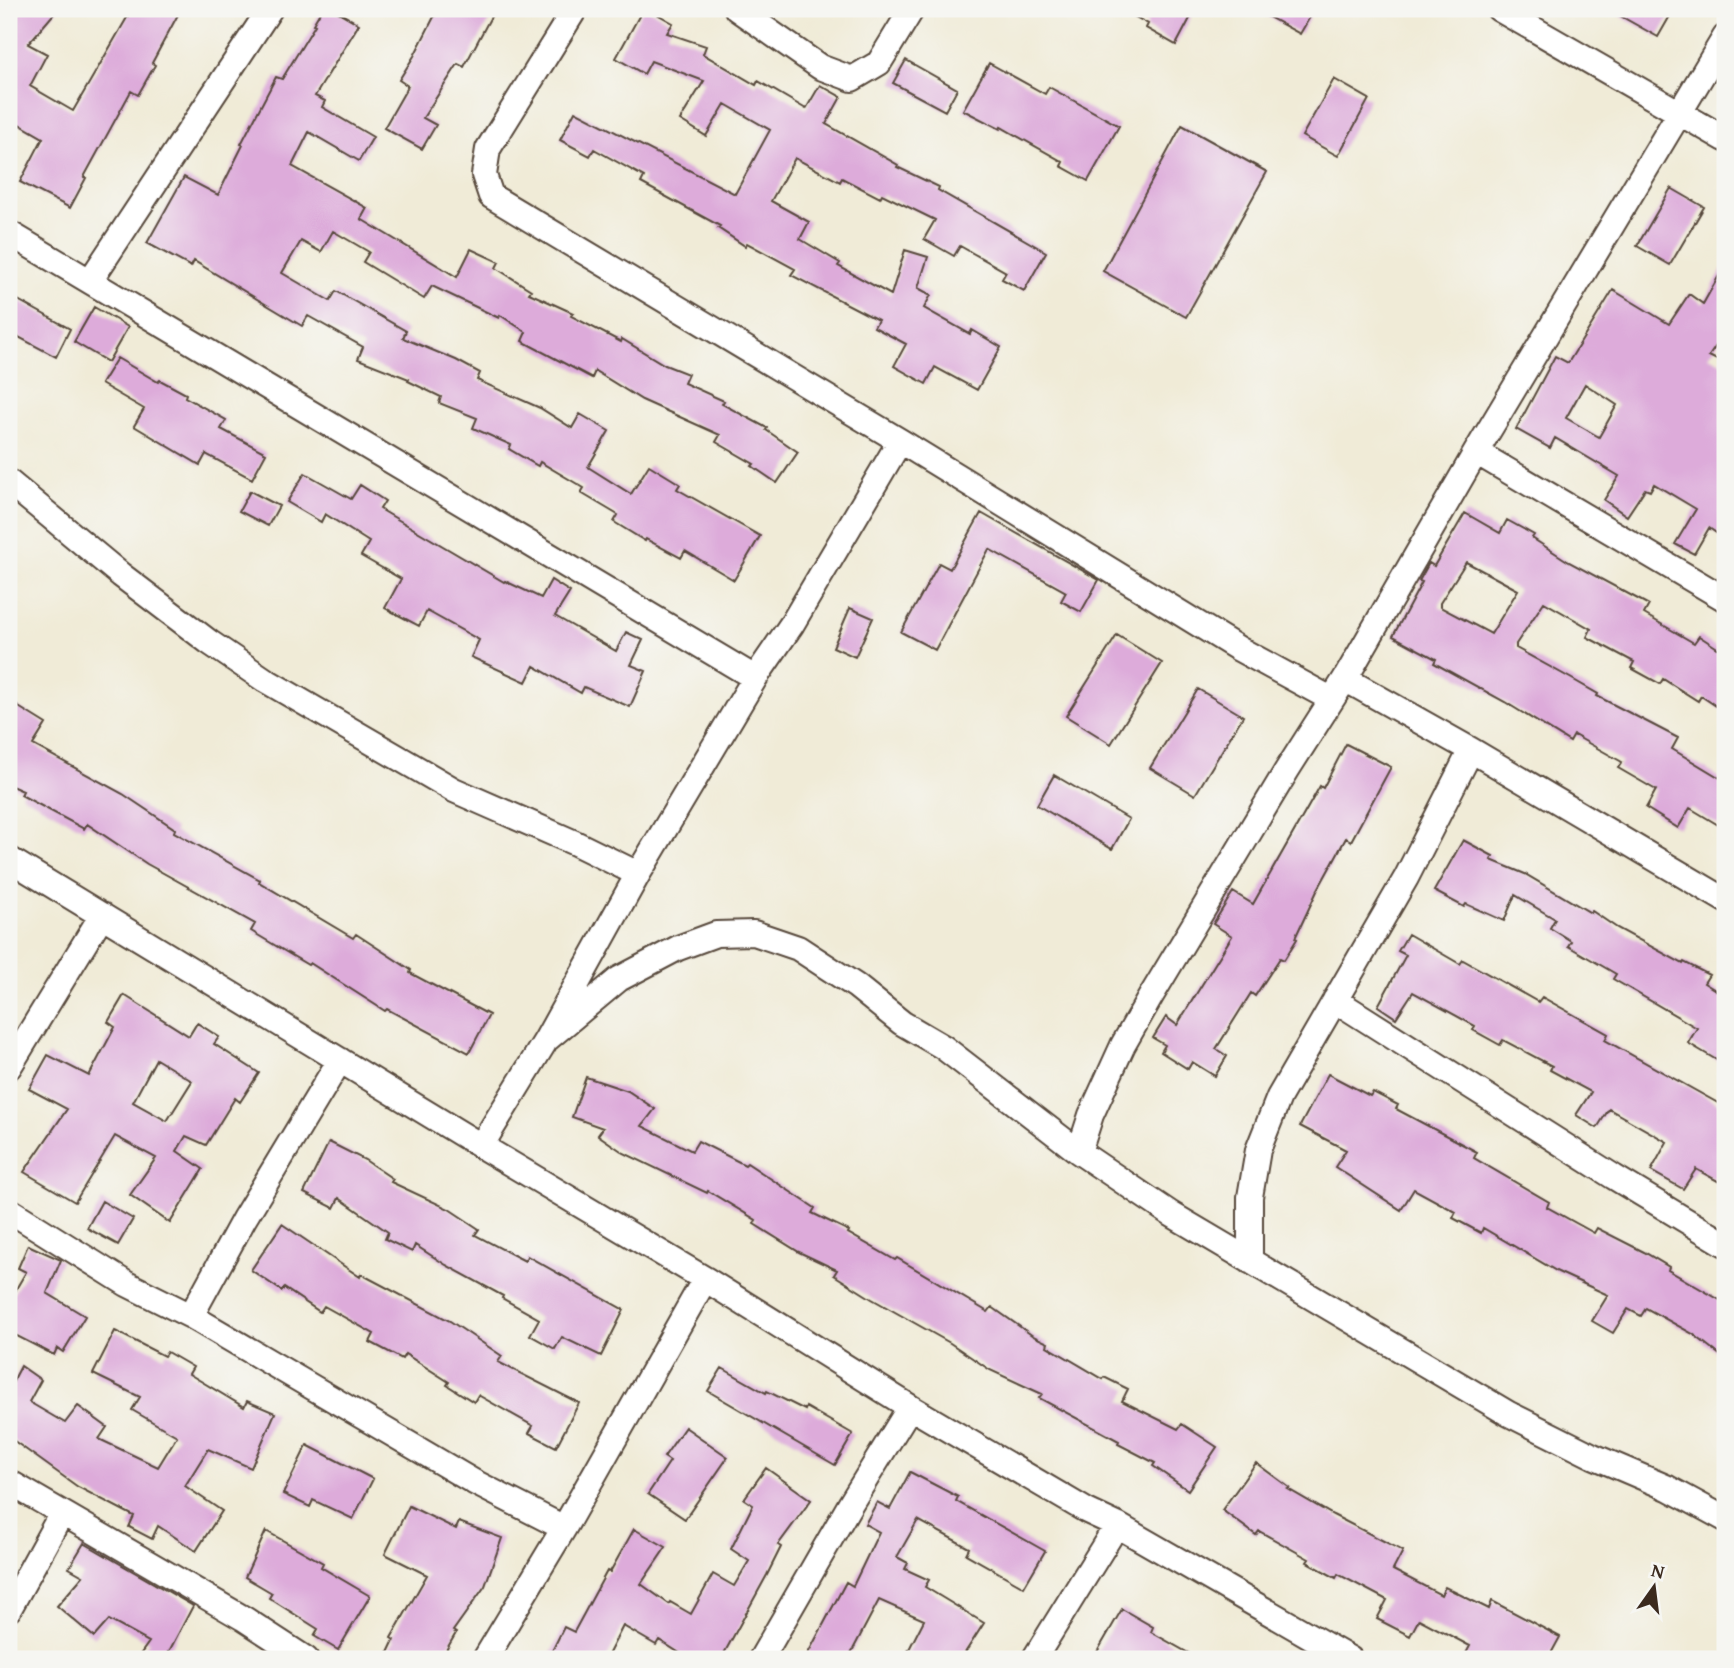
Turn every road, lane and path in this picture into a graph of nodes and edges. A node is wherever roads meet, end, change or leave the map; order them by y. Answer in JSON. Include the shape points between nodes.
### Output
{"nodes":[{"id":1,"x":270,"y":9,"type":"edge"},
{"id":2,"x":575,"y":9,"type":"edge"},
{"id":3,"x":737,"y":9,"type":"edge"},
{"id":4,"x":912,"y":9,"type":"edge"},
{"id":5,"x":1499,"y":9,"type":"edge"},
{"id":6,"x":1725,"y":37,"type":"edge"},
{"id":7,"x":1679,"y":112,"type":"junction"},
{"id":8,"x":1725,"y":139,"type":"edge"},
{"id":9,"x":9,"y":233,"type":"edge"},
{"id":10,"x":90,"y":281,"type":"junction"},
{"id":11,"x":900,"y":441,"type":"junction"},
{"id":12,"x":1476,"y":452,"type":"junction"},
{"id":13,"x":9,"y":482,"type":"edge"},
{"id":14,"x":1725,"y":599,"type":"edge"},
{"id":15,"x":755,"y":678,"type":"junction"},
{"id":16,"x":1338,"y":689,"type":"junction"},
{"id":17,"x":1471,"y":750,"type":"junction"},
{"id":18,"x":9,"y":859,"type":"edge"},
{"id":19,"x":638,"y":874,"type":"junction"},
{"id":20,"x":1725,"y":900,"type":"edge"},
{"id":21,"x":102,"y":915,"type":"junction"},
{"id":22,"x":1335,"y":1000,"type":"junction"},
{"id":23,"x":546,"y":1040,"type":"junction"},
{"id":24,"x":340,"y":1060,"type":"junction"},
{"id":25,"x":9,"y":1068,"type":"edge"},
{"id":26,"x":481,"y":1146,"type":"junction"},
{"id":27,"x":1079,"y":1152,"type":"junction"},
{"id":28,"x":9,"y":1210,"type":"edge"},
{"id":29,"x":1725,"y":1244,"type":"edge"},
{"id":30,"x":1250,"y":1261,"type":"junction"},
{"id":31,"x":705,"y":1279,"type":"junction"},
{"id":32,"x":191,"y":1317,"type":"junction"},
{"id":33,"x":910,"y":1407,"type":"junction"},
{"id":34,"x":9,"y":1482,"type":"edge"},
{"id":35,"x":62,"y":1513,"type":"junction"},
{"id":36,"x":1725,"y":1520,"type":"edge"},
{"id":37,"x":1116,"y":1525,"type":"junction"},
{"id":38,"x":564,"y":1528,"type":"junction"},
{"id":39,"x":9,"y":1609,"type":"edge"},
{"id":40,"x":306,"y":1659,"type":"edge"},
{"id":41,"x":485,"y":1659,"type":"edge"},
{"id":42,"x":761,"y":1659,"type":"edge"},
{"id":43,"x":1034,"y":1659,"type":"edge"},
{"id":44,"x":1350,"y":1659,"type":"edge"}],
"edges":[{"from":1,"to":10,"type":"street"},
{"from":2,"to":11,"type":"street","via":[[488,149],[484,176],[491,196]]},
{"from":3,"to":4,"type":"street","via":[[820,67],[852,79],[879,63]]},
{"from":5,"to":7,"type":"street"},
{"from":6,"to":7,"type":"street"},
{"from":7,"to":8,"type":"street"},
{"from":7,"to":12,"type":"street"},
{"from":9,"to":10,"type":"street"},
{"from":10,"to":15,"type":"street"},
{"from":11,"to":15,"type":"street"},
{"from":11,"to":16,"type":"street","via":[[1239,649]]},
{"from":12,"to":14,"type":"street"},
{"from":12,"to":16,"type":"street"},
{"from":13,"to":19,"type":"street","via":[[132,583],[265,680],[454,790]]},
{"from":15,"to":19,"type":"street"},
{"from":16,"to":17,"type":"street"},
{"from":16,"to":27,"type":"street","via":[[1123,1045]]},
{"from":17,"to":20,"type":"street"},
{"from":17,"to":22,"type":"street","via":[[1406,878]]},
{"from":18,"to":21,"type":"street"},
{"from":19,"to":23,"type":"street"},
{"from":21,"to":24,"type":"street"},
{"from":21,"to":25,"type":"street"},
{"from":22,"to":29,"type":"street"},
{"from":22,"to":30,"type":"street","via":[[1279,1097],[1258,1150],[1250,1197]]},
{"from":23,"to":26,"type":"street"},
{"from":23,"to":27,"type":"street","via":[[619,979],[678,948],[716,934],[754,933],[798,948],[856,986]]},
{"from":24,"to":26,"type":"street"},
{"from":24,"to":32,"type":"street"},
{"from":26,"to":31,"type":"street"},
{"from":27,"to":30,"type":"street"},
{"from":28,"to":32,"type":"street","via":[[127,1284]]},
{"from":30,"to":36,"type":"street","via":[[1509,1414],[1668,1488]]},
{"from":31,"to":33,"type":"street"},
{"from":31,"to":38,"type":"street"},
{"from":32,"to":38,"type":"street","via":[[474,1482]]},
{"from":33,"to":37,"type":"street"},
{"from":33,"to":42,"type":"street"},
{"from":34,"to":35,"type":"street"},
{"from":35,"to":39,"type":"street"},
{"from":35,"to":40,"type":"street"},
{"from":37,"to":43,"type":"street"},
{"from":37,"to":44,"type":"street"},
{"from":38,"to":41,"type":"street"}]}
